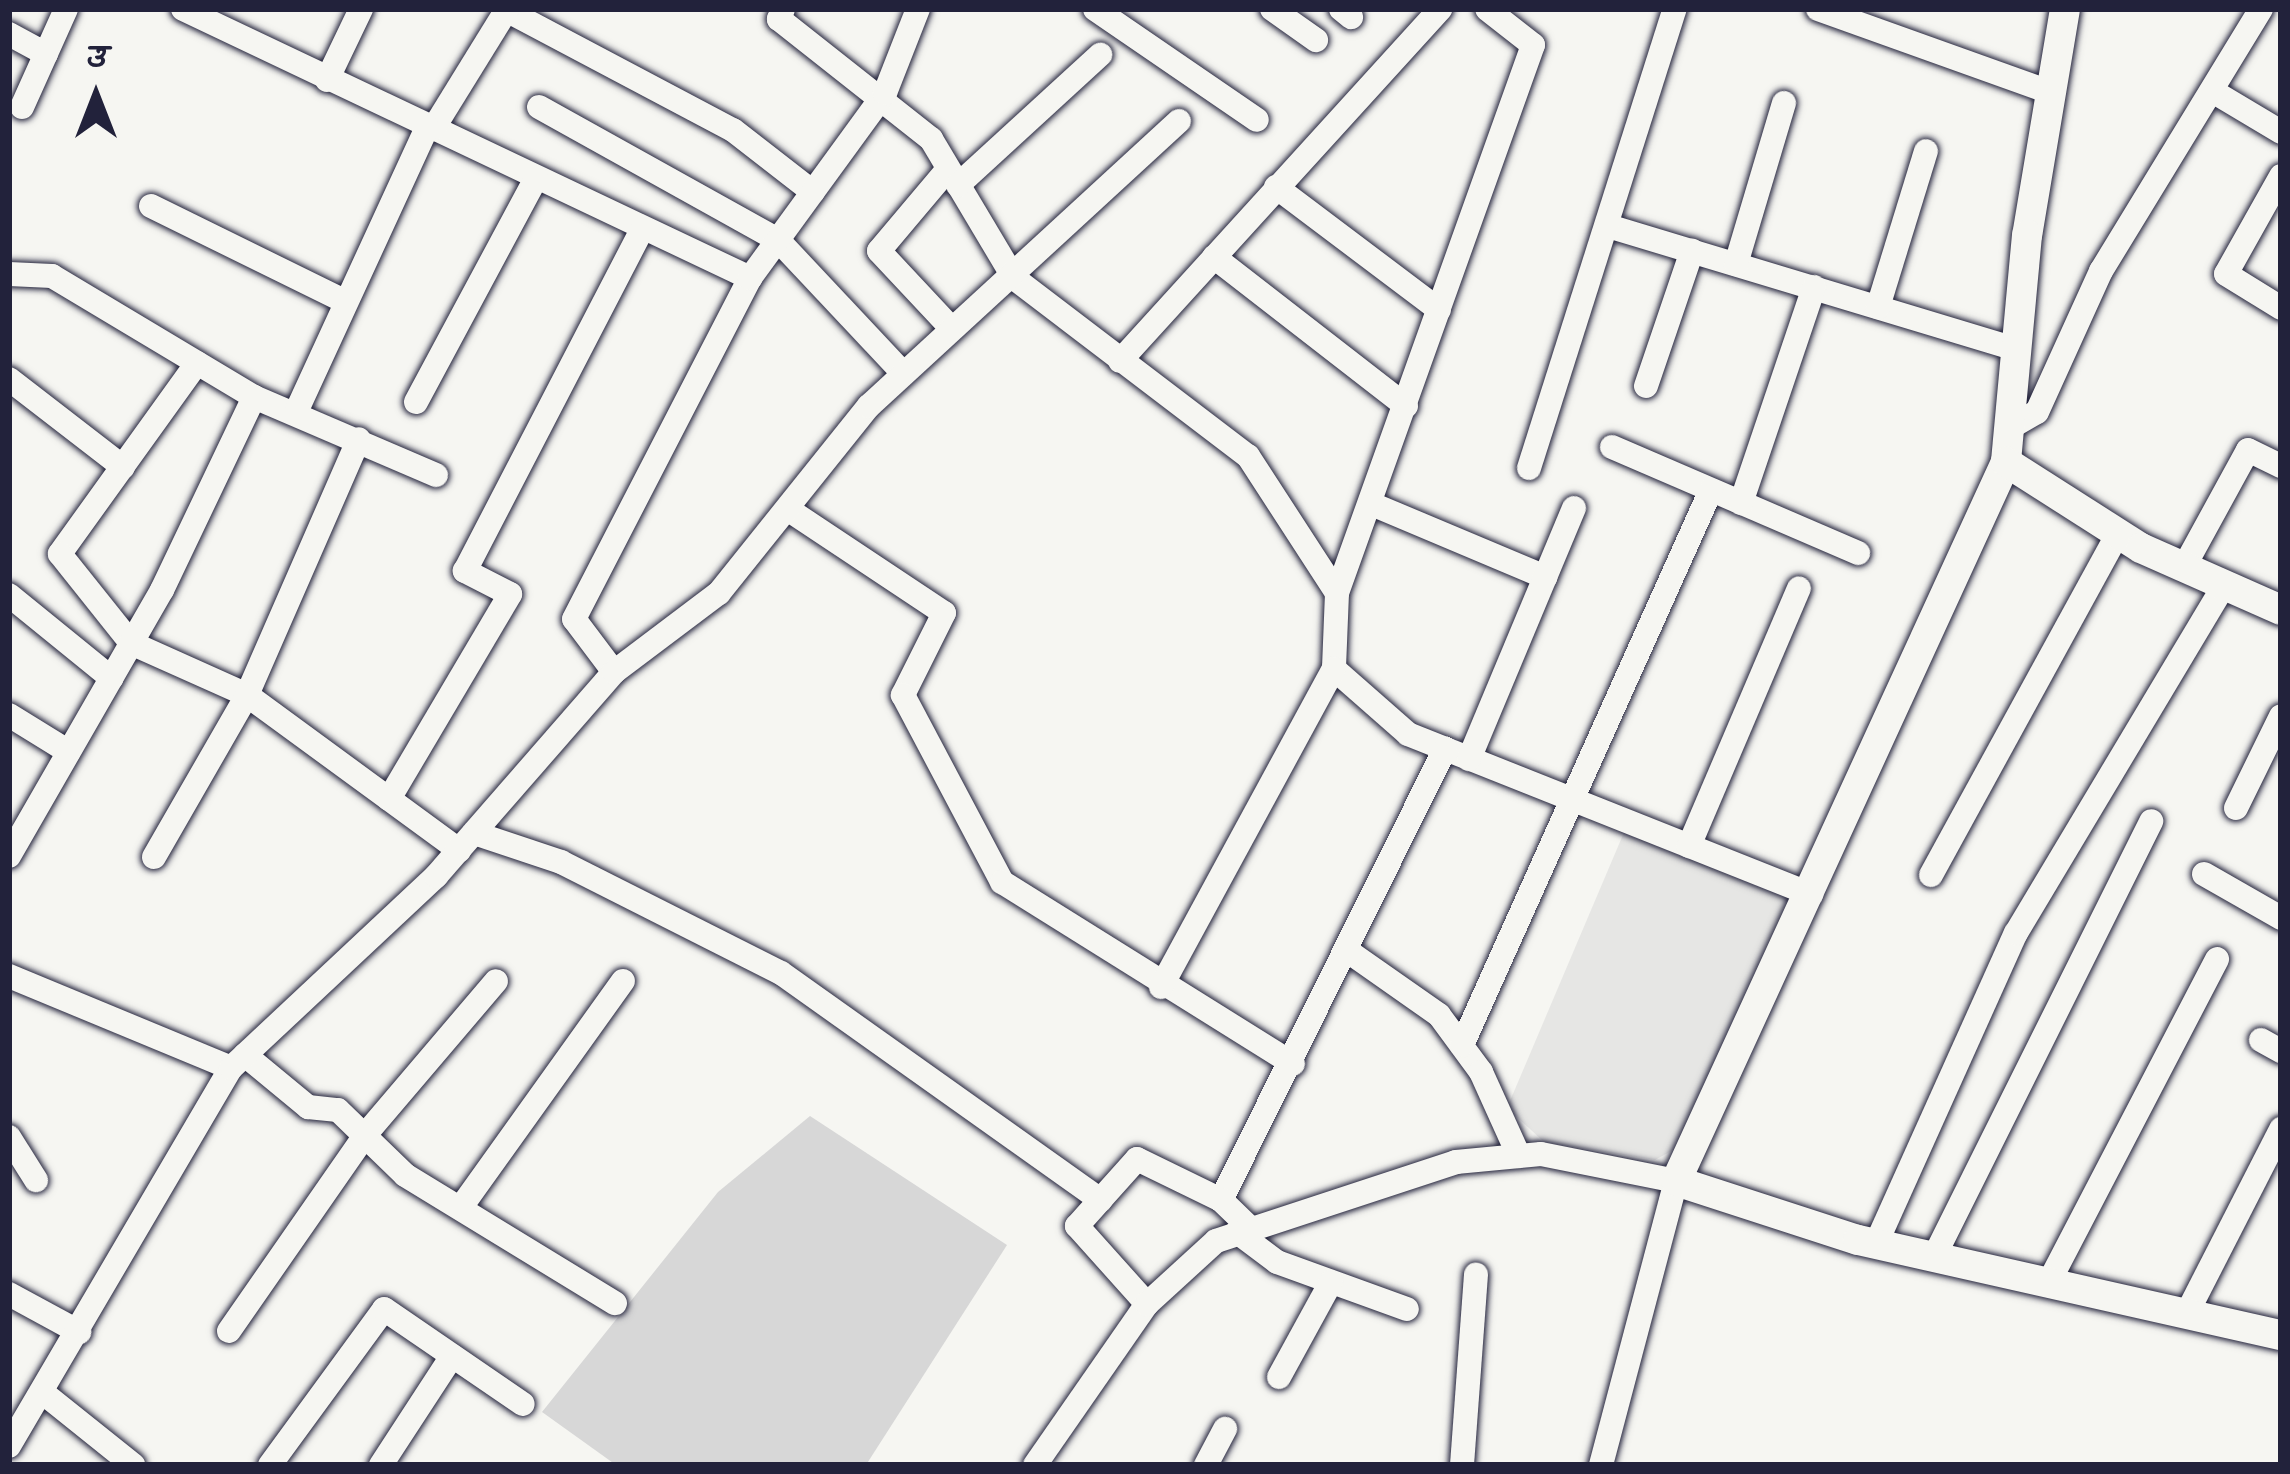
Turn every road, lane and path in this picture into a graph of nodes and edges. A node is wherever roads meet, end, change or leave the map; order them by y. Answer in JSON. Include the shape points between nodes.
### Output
{"nodes":[{"id":1,"x":66,"y":9,"type":"edge"},
{"id":2,"x":183,"y":9,"type":"edge"},
{"id":3,"x":361,"y":9,"type":"edge"},
{"id":4,"x":783,"y":9,"type":"edge"},
{"id":5,"x":918,"y":9,"type":"edge"},
{"id":6,"x":1096,"y":9,"type":"edge"},
{"id":7,"x":1272,"y":9,"type":"edge"},
{"id":8,"x":1440,"y":9,"type":"edge"},
{"id":9,"x":1486,"y":9,"type":"edge"},
{"id":10,"x":1675,"y":9,"type":"edge"},
{"id":11,"x":1818,"y":9,"type":"edge"},
{"id":12,"x":2065,"y":9,"type":"edge"},
{"id":13,"x":2261,"y":9,"type":"edge"},
{"id":14,"x":506,"y":10,"type":"edge"},
{"id":15,"x":227,"y":19,"type":"edge"},
{"id":16,"x":1882,"y":20,"type":"edge"},
{"id":17,"x":9,"y":34,"type":"edge"},
{"id":18,"x":1316,"y":40,"type":"dead end"},
{"id":19,"x":46,"y":54,"type":"junction"},
{"id":20,"x":1100,"y":55,"type":"dead end"},
{"id":21,"x":327,"y":80,"type":"junction"},
{"id":22,"x":2050,"y":92,"type":"junction"},
{"id":23,"x":2214,"y":92,"type":"junction"},
{"id":24,"x":885,"y":93,"type":"junction"},
{"id":25,"x":1784,"y":103,"type":"dead end"},
{"id":26,"x":22,"y":107,"type":"dead end"},
{"id":27,"x":539,"y":107,"type":"dead end"},
{"id":28,"x":1256,"y":120,"type":"dead end"},
{"id":29,"x":1179,"y":121,"type":"dead end"},
{"id":30,"x":430,"y":128,"type":"junction"},
{"id":31,"x":2281,"y":132,"type":"edge"},
{"id":32,"x":1926,"y":151,"type":"dead end"},
{"id":33,"x":2281,"y":176,"type":"edge"},
{"id":34,"x":953,"y":177,"type":"junction"},
{"id":35,"x":536,"y":178,"type":"junction"},
{"id":36,"x":1276,"y":187,"type":"junction"},
{"id":37,"x":813,"y":192,"type":"junction"},
{"id":38,"x":151,"y":206,"type":"dead end"},
{"id":39,"x":1608,"y":226,"type":"junction"},
{"id":40,"x":643,"y":228,"type":"junction"},
{"id":41,"x":778,"y":240,"type":"junction"},
{"id":42,"x":1692,"y":251,"type":"junction"},
{"id":43,"x":1214,"y":257,"type":"junction"},
{"id":44,"x":1736,"y":264,"type":"junction"},
{"id":45,"x":9,"y":274,"type":"edge"},
{"id":46,"x":750,"y":278,"type":"junction"},
{"id":47,"x":1014,"y":278,"type":"junction"},
{"id":48,"x":1814,"y":287,"type":"junction"},
{"id":49,"x":346,"y":302,"type":"junction"},
{"id":50,"x":1878,"y":307,"type":"junction"},
{"id":51,"x":2281,"y":308,"type":"edge"},
{"id":52,"x":1439,"y":310,"type":"junction"},
{"id":53,"x":951,"y":328,"type":"junction"},
{"id":54,"x":2016,"y":349,"type":"junction"},
{"id":55,"x":1120,"y":361,"type":"junction"},
{"id":56,"x":197,"y":363,"type":"junction"},
{"id":57,"x":903,"y":374,"type":"junction"},
{"id":58,"x":9,"y":379,"type":"edge"},
{"id":59,"x":1646,"y":386,"type":"dead end"},
{"id":60,"x":254,"y":398,"type":"junction"},
{"id":61,"x":416,"y":402,"type":"dead end"},
{"id":62,"x":1406,"y":406,"type":"junction"},
{"id":63,"x":297,"y":410,"type":"junction"},
{"id":64,"x":2009,"y":428,"type":"junction"},
{"id":65,"x":359,"y":439,"type":"junction"},
{"id":66,"x":1612,"y":447,"type":"dead end"},
{"id":67,"x":2006,"y":461,"type":"junction"},
{"id":68,"x":2281,"y":466,"type":"edge"},
{"id":69,"x":123,"y":467,"type":"junction"},
{"id":70,"x":1529,"y":468,"type":"dead end"},
{"id":71,"x":436,"y":475,"type":"dead end"},
{"id":72,"x":1711,"y":490,"type":"junction"},
{"id":73,"x":1741,"y":503,"type":"junction"},
{"id":74,"x":1374,"y":505,"type":"junction"},
{"id":75,"x":1574,"y":508,"type":"dead end"},
{"id":76,"x":789,"y":511,"type":"junction"},
{"id":77,"x":2118,"y":534,"type":"junction"},
{"id":78,"x":1858,"y":553,"type":"dead end"},
{"id":79,"x":2184,"y":567,"type":"junction"},
{"id":80,"x":1545,"y":578,"type":"junction"},
{"id":81,"x":2224,"y":585,"type":"junction"},
{"id":82,"x":1799,"y":588,"type":"dead end"},
{"id":83,"x":1337,"y":593,"type":"junction"},
{"id":84,"x":9,"y":595,"type":"edge"},
{"id":85,"x":2281,"y":610,"type":"edge"},
{"id":86,"x":131,"y":644,"type":"junction"},
{"id":87,"x":1334,"y":669,"type":"junction"},
{"id":88,"x":614,"y":672,"type":"junction"},
{"id":89,"x":111,"y":678,"type":"junction"},
{"id":90,"x":247,"y":695,"type":"junction"},
{"id":91,"x":9,"y":715,"type":"edge"},
{"id":92,"x":2281,"y":716,"type":"edge"},
{"id":93,"x":69,"y":752,"type":"junction"},
{"id":94,"x":1457,"y":754,"type":"junction"},
{"id":95,"x":389,"y":799,"type":"junction"},
{"id":96,"x":1574,"y":800,"type":"junction"},
{"id":97,"x":2236,"y":808,"type":"dead end"},
{"id":98,"x":2151,"y":820,"type":"dead end"},
{"id":99,"x":466,"y":842,"type":"junction"},
{"id":100,"x":1689,"y":846,"type":"junction"},
{"id":101,"x":9,"y":856,"type":"edge"},
{"id":102,"x":154,"y":857,"type":"dead end"},
{"id":103,"x":2204,"y":874,"type":"dead end"},
{"id":104,"x":1931,"y":875,"type":"dead end"},
{"id":105,"x":1811,"y":894,"type":"junction"},
{"id":106,"x":2281,"y":918,"type":"edge"},
{"id":107,"x":1352,"y":954,"type":"junction"},
{"id":108,"x":2217,"y":959,"type":"dead end"},
{"id":109,"x":9,"y":976,"type":"edge"},
{"id":110,"x":496,"y":981,"type":"dead end"},
{"id":111,"x":622,"y":981,"type":"dead end"},
{"id":112,"x":1161,"y":987,"type":"junction"},
{"id":113,"x":1462,"y":1045,"type":"junction"},
{"id":114,"x":238,"y":1062,"type":"junction"},
{"id":115,"x":1294,"y":1064,"type":"junction"},
{"id":116,"x":2281,"y":1130,"type":"edge"},
{"id":117,"x":364,"y":1135,"type":"junction"},
{"id":118,"x":9,"y":1137,"type":"edge"},
{"id":119,"x":1519,"y":1156,"type":"junction"},
{"id":120,"x":36,"y":1180,"type":"dead end"},
{"id":121,"x":1676,"y":1181,"type":"junction"},
{"id":122,"x":1100,"y":1200,"type":"junction"},
{"id":123,"x":1221,"y":1200,"type":"junction"},
{"id":124,"x":464,"y":1203,"type":"junction"},
{"id":125,"x":1243,"y":1229,"type":"junction"},
{"id":126,"x":1876,"y":1244,"type":"junction"},
{"id":127,"x":1934,"y":1257,"type":"junction"},
{"id":128,"x":1476,"y":1275,"type":"dead end"},
{"id":129,"x":1331,"y":1282,"type":"junction"},
{"id":130,"x":2049,"y":1282,"type":"junction"},
{"id":131,"x":9,"y":1294,"type":"edge"},
{"id":132,"x":615,"y":1303,"type":"dead end"},
{"id":133,"x":1147,"y":1304,"type":"junction"},
{"id":134,"x":1407,"y":1309,"type":"dead end"},
{"id":135,"x":2187,"y":1312,"type":"junction"},
{"id":136,"x":229,"y":1331,"type":"dead end"},
{"id":137,"x":79,"y":1332,"type":"junction"},
{"id":138,"x":2281,"y":1335,"type":"edge"},
{"id":139,"x":452,"y":1356,"type":"junction"},
{"id":140,"x":1279,"y":1377,"type":"dead end"},
{"id":141,"x":42,"y":1392,"type":"junction"},
{"id":142,"x":524,"y":1404,"type":"dead end"},
{"id":143,"x":1225,"y":1429,"type":"dead end"},
{"id":144,"x":9,"y":1446,"type":"edge"},
{"id":145,"x":133,"y":1465,"type":"edge"},
{"id":146,"x":270,"y":1465,"type":"edge"},
{"id":147,"x":381,"y":1465,"type":"edge"},
{"id":148,"x":1034,"y":1465,"type":"edge"},
{"id":149,"x":1206,"y":1465,"type":"edge"},
{"id":150,"x":1462,"y":1465,"type":"edge"},
{"id":151,"x":1601,"y":1465,"type":"edge"}],
"edges":[{"from":1,"to":19,"type":"street"},
{"from":2,"to":15,"type":"street"},
{"from":3,"to":21,"type":"street"},
{"from":4,"to":24,"type":"street","via":[[779,19]]},
{"from":5,"to":24,"type":"street"},
{"from":6,"to":28,"type":"street"},
{"from":7,"to":18,"type":"street"},
{"from":8,"to":36,"type":"street"},
{"from":9,"to":52,"type":"street","via":[[1533,45]]},
{"from":10,"to":39,"type":"street"},
{"from":11,"to":16,"type":"street"},
{"from":12,"to":22,"type":"street"},
{"from":13,"to":23,"type":"street"},
{"from":14,"to":30,"type":"street"},
{"from":14,"to":37,"type":"street","via":[[733,130]]},
{"from":15,"to":21,"type":"street"},
{"from":16,"to":22,"type":"street"},
{"from":17,"to":19,"type":"street"},
{"from":19,"to":26,"type":"street"},
{"from":20,"to":34,"type":"street"},
{"from":21,"to":30,"type":"street"},
{"from":22,"to":54,"type":"street"},
{"from":23,"to":31,"type":"street"},
{"from":23,"to":64,"type":"street","via":[[2101,271],[2037,412]]},
{"from":24,"to":34,"type":"street"},
{"from":24,"to":37,"type":"street"},
{"from":25,"to":44,"type":"street"},
{"from":27,"to":41,"type":"street"},
{"from":29,"to":47,"type":"street"},
{"from":30,"to":35,"type":"street"},
{"from":30,"to":49,"type":"street"},
{"from":32,"to":50,"type":"street"},
{"from":33,"to":51,"type":"street","via":[[2226,274]]},
{"from":34,"to":47,"type":"street"},
{"from":34,"to":53,"type":"street","via":[[879,251]]},
{"from":35,"to":40,"type":"street"},
{"from":35,"to":61,"type":"street"},
{"from":36,"to":43,"type":"street"},
{"from":36,"to":52,"type":"street"},
{"from":37,"to":41,"type":"street"},
{"from":38,"to":49,"type":"street"},
{"from":39,"to":42,"type":"street"},
{"from":39,"to":70,"type":"street"},
{"from":40,"to":46,"type":"street"},
{"from":40,"to":95,"type":"street","via":[[465,571],[510,594]]},
{"from":41,"to":46,"type":"street"},
{"from":41,"to":57,"type":"street"},
{"from":42,"to":44,"type":"street"},
{"from":42,"to":59,"type":"street"},
{"from":43,"to":55,"type":"street"},
{"from":43,"to":62,"type":"street"},
{"from":44,"to":48,"type":"street"},
{"from":45,"to":56,"type":"street","via":[[52,276]]},
{"from":46,"to":88,"type":"street","via":[[574,619]]},
{"from":47,"to":53,"type":"street"},
{"from":47,"to":55,"type":"street"},
{"from":48,"to":50,"type":"street"},
{"from":48,"to":73,"type":"street"},
{"from":49,"to":63,"type":"street"},
{"from":50,"to":54,"type":"street"},
{"from":52,"to":62,"type":"street"},
{"from":53,"to":57,"type":"street"},
{"from":54,"to":64,"type":"street"},
{"from":55,"to":83,"type":"street","via":[[1248,456]]},
{"from":56,"to":60,"type":"street"},
{"from":56,"to":69,"type":"street"},
{"from":57,"to":76,"type":"street"},
{"from":58,"to":69,"type":"street"},
{"from":60,"to":63,"type":"street"},
{"from":60,"to":86,"type":"street"},
{"from":62,"to":74,"type":"street"},
{"from":63,"to":65,"type":"street"},
{"from":64,"to":67,"type":"street"},
{"from":65,"to":71,"type":"street"},
{"from":65,"to":90,"type":"street"},
{"from":66,"to":72,"type":"street"},
{"from":67,"to":77,"type":"street"},
{"from":67,"to":105,"type":"street"},
{"from":68,"to":79,"type":"street","via":[[2248,450]]},
{"from":69,"to":86,"type":"street","via":[[60,554]]},
{"from":72,"to":73,"type":"street"},
{"from":72,"to":96,"type":"street"},
{"from":73,"to":78,"type":"street"},
{"from":74,"to":80,"type":"street"},
{"from":74,"to":83,"type":"street"},
{"from":75,"to":80,"type":"street"},
{"from":76,"to":88,"type":"street","via":[[719,593]]},
{"from":76,"to":112,"type":"street","via":[[944,613],[904,695],[1002,882]]},
{"from":77,"to":79,"type":"street"},
{"from":77,"to":104,"type":"street"},
{"from":79,"to":81,"type":"street"},
{"from":80,"to":94,"type":"street"},
{"from":81,"to":85,"type":"street"},
{"from":81,"to":126,"type":"street","via":[[2016,933]]},
{"from":82,"to":100,"type":"street"},
{"from":83,"to":87,"type":"street"},
{"from":84,"to":89,"type":"street"},
{"from":86,"to":89,"type":"street"},
{"from":86,"to":90,"type":"street"},
{"from":87,"to":94,"type":"street","via":[[1408,734]]},
{"from":87,"to":112,"type":"street"},
{"from":88,"to":99,"type":"street"},
{"from":89,"to":93,"type":"street"},
{"from":90,"to":95,"type":"street"},
{"from":90,"to":102,"type":"street"},
{"from":91,"to":93,"type":"street"},
{"from":92,"to":97,"type":"street"},
{"from":93,"to":101,"type":"street"},
{"from":94,"to":96,"type":"street"},
{"from":94,"to":107,"type":"street"},
{"from":95,"to":99,"type":"street"},
{"from":96,"to":100,"type":"street"},
{"from":96,"to":113,"type":"street"},
{"from":98,"to":127,"type":"street"},
{"from":99,"to":114,"type":"street"},
{"from":99,"to":122,"type":"street","via":[[561,862],[781,973]]},
{"from":100,"to":105,"type":"street"},
{"from":103,"to":106,"type":"street"},
{"from":105,"to":121,"type":"street"},
{"from":107,"to":113,"type":"street","via":[[1439,1015]]},
{"from":107,"to":115,"type":"street"},
{"from":108,"to":130,"type":"street"},
{"from":109,"to":114,"type":"street"},
{"from":110,"to":117,"type":"street"},
{"from":111,"to":124,"type":"street"},
{"from":112,"to":115,"type":"street"},
{"from":113,"to":119,"type":"street"},
{"from":114,"to":117,"type":"street","via":[[308,1107],[338,1110]]},
{"from":114,"to":137,"type":"street"},
{"from":115,"to":123,"type":"street"},
{"from":116,"to":135,"type":"street"},
{"from":117,"to":124,"type":"street","via":[[405,1174]]},
{"from":117,"to":136,"type":"street"},
{"from":118,"to":120,"type":"street"},
{"from":119,"to":121,"type":"street","via":[[1604,1160]]},
{"from":119,"to":125,"type":"street","via":[[1456,1162]]},
{"from":121,"to":126,"type":"street"},
{"from":121,"to":151,"type":"street"},
{"from":122,"to":123,"type":"street","via":[[1136,1159]]},
{"from":122,"to":133,"type":"street","via":[[1076,1226]]},
{"from":123,"to":125,"type":"street"},
{"from":124,"to":132,"type":"street"},
{"from":125,"to":129,"type":"street"},
{"from":125,"to":133,"type":"street"},
{"from":126,"to":127,"type":"street"},
{"from":127,"to":130,"type":"street"},
{"from":128,"to":150,"type":"street"},
{"from":129,"to":134,"type":"street"},
{"from":129,"to":140,"type":"street"},
{"from":130,"to":135,"type":"street"},
{"from":131,"to":137,"type":"street"},
{"from":133,"to":148,"type":"street"},
{"from":135,"to":138,"type":"street"},
{"from":137,"to":141,"type":"street"},
{"from":139,"to":142,"type":"street"},
{"from":139,"to":146,"type":"street","via":[[384,1309]]},
{"from":139,"to":147,"type":"street"},
{"from":141,"to":144,"type":"street"},
{"from":141,"to":145,"type":"street"},
{"from":143,"to":149,"type":"street"}]}
